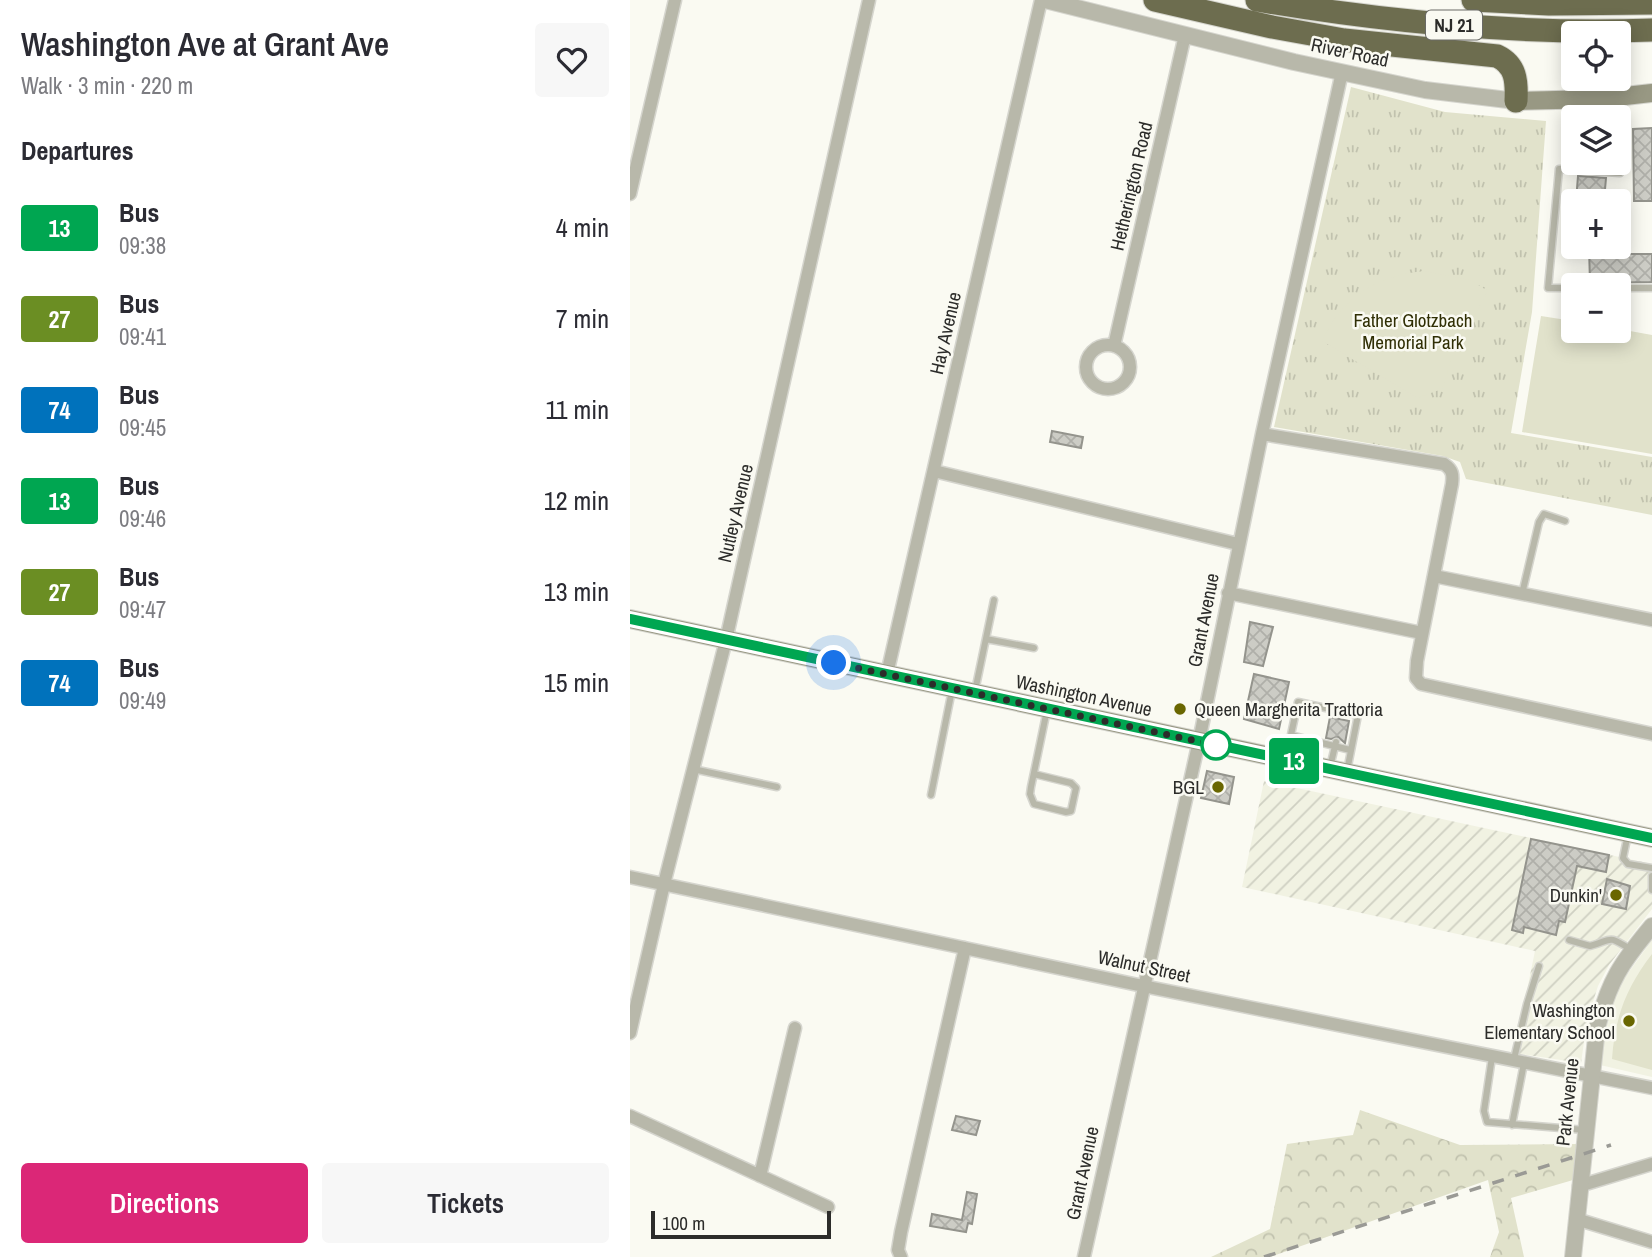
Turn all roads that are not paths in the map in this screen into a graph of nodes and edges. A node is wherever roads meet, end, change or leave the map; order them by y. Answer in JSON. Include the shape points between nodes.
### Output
{"nodes":[{"id":1,"x":675,"y":0,"type":"edge"},
{"id":2,"x":869,"y":0,"type":"edge"},
{"id":3,"x":1043,"y":0,"type":"edge"},
{"id":4,"x":1155,"y":0,"type":"edge"},
{"id":5,"x":1257,"y":0,"type":"edge"},
{"id":6,"x":1473,"y":0,"type":"edge"},
{"id":7,"x":1652,"y":3,"type":"edge"},
{"id":8,"x":1652,"y":30,"type":"edge"},
{"id":9,"x":1185,"y":35,"type":"junction"},
{"id":10,"x":1342,"y":72,"type":"junction"},
{"id":11,"x":1652,"y":93,"type":"edge"},
{"id":12,"x":1619,"y":97,"type":"junction"},
{"id":13,"x":1516,"y":101,"type":"junction"},
{"id":14,"x":634,"y":155,"type":"edge"},
{"id":15,"x":630,"y":194,"type":"edge"},
{"id":16,"x":1561,"y":288,"type":"edge"},
{"id":17,"x":1631,"y":288,"type":"edge"},
{"id":18,"x":1652,"y":288,"type":"edge"},
{"id":19,"x":1114,"y":346,"type":"dead end"},
{"id":20,"x":1262,"y":434,"type":"junction"},
{"id":21,"x":934,"y":471,"type":"junction"},
{"id":22,"x":1565,"y":521,"type":"dead end"},
{"id":23,"x":1238,"y":544,"type":"junction"},
{"id":24,"x":1434,"y":576,"type":"junction"},
{"id":25,"x":1228,"y":593,"type":"junction"},
{"id":26,"x":1522,"y":594,"type":"junction"},
{"id":27,"x":994,"y":600,"type":"dead end"},
{"id":28,"x":630,"y":619,"type":"edge"},
{"id":29,"x":1652,"y":620,"type":"edge"},
{"id":30,"x":1422,"y":633,"type":"junction"},
{"id":31,"x":986,"y":639,"type":"junction"},
{"id":32,"x":726,"y":640,"type":"junction"},
{"id":33,"x":1034,"y":649,"type":"dead end"},
{"id":34,"x":887,"y":674,"type":"junction"},
{"id":35,"x":953,"y":688,"type":"junction"},
{"id":36,"x":975,"y":693,"type":"junction"},
{"id":37,"x":1047,"y":709,"type":"junction"},
{"id":38,"x":1652,"y":734,"type":"edge"},
{"id":39,"x":1291,"y":735,"type":"junction"},
{"id":40,"x":1199,"y":741,"type":"junction"},
{"id":41,"x":1314,"y":741,"type":"junction"},
{"id":42,"x":1335,"y":744,"type":"junction"},
{"id":43,"x":1350,"y":751,"type":"junction"},
{"id":44,"x":1286,"y":760,"type":"junction"},
{"id":45,"x":1308,"y":764,"type":"junction"},
{"id":46,"x":693,"y":769,"type":"junction"},
{"id":47,"x":1338,"y":771,"type":"junction"},
{"id":48,"x":1034,"y":775,"type":"junction"},
{"id":49,"x":777,"y":787,"type":"dead end"},
{"id":50,"x":931,"y":794,"type":"dead end"},
{"id":51,"x":1628,"y":832,"type":"junction"},
{"id":52,"x":1652,"y":838,"type":"edge"},
{"id":53,"x":1652,"y":868,"type":"edge"},
{"id":54,"x":1652,"y":876,"type":"edge"},
{"id":55,"x":630,"y":877,"type":"edge"},
{"id":56,"x":664,"y":884,"type":"junction"},
{"id":57,"x":1652,"y":890,"type":"edge"},
{"id":58,"x":1652,"y":926,"type":"edge"},
{"id":59,"x":1569,"y":940,"type":"dead end"},
{"id":60,"x":965,"y":948,"type":"junction"},
{"id":61,"x":1632,"y":950,"type":"junction"},
{"id":62,"x":1539,"y":966,"type":"dead end"},
{"id":63,"x":1143,"y":986,"type":"junction"},
{"id":64,"x":795,"y":1028,"type":"dead end"},
{"id":65,"x":630,"y":1033,"type":"edge"},
{"id":66,"x":1492,"y":1057,"type":"junction"},
{"id":67,"x":1519,"y":1062,"type":"junction"},
{"id":68,"x":1590,"y":1077,"type":"junction"},
{"id":69,"x":1652,"y":1088,"type":"edge"},
{"id":70,"x":630,"y":1116,"type":"edge"},
{"id":71,"x":1512,"y":1125,"type":"junction"},
{"id":72,"x":1585,"y":1130,"type":"junction"},
{"id":73,"x":1652,"y":1164,"type":"edge"},
{"id":74,"x":760,"y":1175,"type":"junction"},
{"id":75,"x":1579,"y":1186,"type":"junction"},
{"id":76,"x":828,"y":1207,"type":"dead end"},
{"id":77,"x":1576,"y":1219,"type":"junction"},
{"id":78,"x":1652,"y":1242,"type":"edge"},
{"id":79,"x":901,"y":1257,"type":"edge"},
{"id":80,"x":1084,"y":1257,"type":"edge"},
{"id":81,"x":1573,"y":1257,"type":"edge"}],
"edges":[{"from":1,"to":14,"type":"street"},
{"from":2,"to":32,"type":"street","name":"Nutley Avenue"},
{"from":3,"to":9,"type":"street","name":"River Road"},
{"from":3,"to":21,"type":"street","name":"Hay Avenue"},
{"from":4,"to":13,"type":"highway","via":[[1343,40],[1497,56],[1511,66]]},
{"from":5,"to":8,"type":"highway","number":"NJ 21","via":[[1461,25]]},
{"from":6,"to":7,"type":"highway","number":"NJ 21"},
{"from":9,"to":10,"type":"street","name":"River Road"},
{"from":9,"to":19,"type":"street","name":"Hetherington Road"},
{"from":10,"to":13,"type":"street","name":"River Road","via":[[1458,95]]},
{"from":10,"to":20,"type":"street","name":"Grant Avenue"},
{"from":11,"to":12,"type":"main road","name":"River Road"},
{"from":12,"to":13,"type":"main road","name":"River Road"},
{"from":12,"to":16,"type":"lane","via":[[1620,173],[1559,169],[1548,288]]},
{"from":14,"to":15,"type":"street"},
{"from":17,"to":18,"type":"lane"},
{"from":20,"to":23,"type":"street","name":"Grant Avenue"},
{"from":20,"to":24,"type":"street","via":[[1450,468],[1452,484]]},
{"from":21,"to":23,"type":"street"},
{"from":21,"to":34,"type":"street","name":"Hay Avenue"},
{"from":22,"to":26,"type":"lane","via":[[1544,514],[1539,522]]},
{"from":23,"to":25,"type":"street","name":"Grant Avenue"},
{"from":24,"to":26,"type":"street"},
{"from":24,"to":30,"type":"street"},
{"from":25,"to":30,"type":"street"},
{"from":25,"to":40,"type":"street","name":"Grant Avenue"},
{"from":26,"to":29,"type":"street"},
{"from":27,"to":31,"type":"lane"},
{"from":28,"to":32,"type":"main road","name":"Washington Avenue"},
{"from":30,"to":38,"type":"street","via":[[1416,678],[1421,684]]},
{"from":31,"to":33,"type":"lane"},
{"from":31,"to":36,"type":"lane"},
{"from":32,"to":34,"type":"main road","name":"Washington Avenue"},
{"from":32,"to":46,"type":"street","name":"Nutley Avenue"},
{"from":34,"to":35,"type":"main road","name":"Washington Avenue"},
{"from":35,"to":36,"type":"main road","name":"Washington Avenue"},
{"from":35,"to":50,"type":"lane"},
{"from":36,"to":37,"type":"main road","name":"Washington Avenue"},
{"from":37,"to":40,"type":"main road","name":"Washington Avenue"},
{"from":37,"to":48,"type":"lane"},
{"from":39,"to":41,"type":"lane"},
{"from":39,"to":43,"type":"lane","via":[[1298,702],[1340,715],[1358,715]]},
{"from":39,"to":44,"type":"lane"},
{"from":40,"to":44,"type":"main road","name":"Washington Avenue"},
{"from":40,"to":63,"type":"street","name":"Grant Avenue"},
{"from":41,"to":42,"type":"lane"},
{"from":41,"to":45,"type":"lane"},
{"from":42,"to":43,"type":"lane"},
{"from":42,"to":47,"type":"lane"},
{"from":43,"to":47,"type":"lane"},
{"from":44,"to":45,"type":"main road","name":"Washington Avenue"},
{"from":45,"to":47,"type":"main road","name":"Washington Avenue"},
{"from":46,"to":49,"type":"lane"},
{"from":46,"to":56,"type":"street","name":"Nutley Avenue"},
{"from":47,"to":51,"type":"main road","name":"Washington Avenue"},
{"from":48,"to":48,"type":"lane","via":[[1030,794],[1034,804],[1071,811],[1076,788],[1071,783]]},
{"from":51,"to":52,"type":"main road","name":"Washington Avenue"},
{"from":51,"to":53,"type":"lane","via":[[1623,858],[1628,864]]},
{"from":54,"to":57,"type":"lane"},
{"from":55,"to":56,"type":"street","name":"Walnut Street"},
{"from":56,"to":60,"type":"street","name":"Walnut Street"},
{"from":56,"to":65,"type":"street","name":"Nutley Avenue"},
{"from":58,"to":61,"type":"street","name":"Park Avenue"},
{"from":59,"to":61,"type":"lane","via":[[1590,946],[1614,939]]},
{"from":60,"to":63,"type":"street","name":"Walnut Street"},
{"from":60,"to":79,"type":"street","via":[[904,1219],[898,1250]]},
{"from":61,"to":68,"type":"street","name":"Park Avenue","via":[[1606,992]]},
{"from":62,"to":67,"type":"lane"},
{"from":63,"to":66,"type":"street","name":"Walnut Street"},
{"from":63,"to":80,"type":"street","name":"Grant Avenue"},
{"from":64,"to":74,"type":"street"},
{"from":66,"to":67,"type":"street","name":"Walnut Street"},
{"from":66,"to":71,"type":"lane","via":[[1487,1122]]},
{"from":67,"to":68,"type":"street","name":"Walnut Street"},
{"from":67,"to":71,"type":"lane"},
{"from":68,"to":69,"type":"street","name":"Walnut Street"},
{"from":68,"to":72,"type":"street","name":"Park Avenue"},
{"from":70,"to":74,"type":"street"},
{"from":71,"to":72,"type":"lane"},
{"from":72,"to":75,"type":"street","name":"Park Avenue"},
{"from":73,"to":75,"type":"street"},
{"from":74,"to":76,"type":"street"},
{"from":75,"to":77,"type":"street","name":"Park Avenue"},
{"from":77,"to":78,"type":"street"},
{"from":77,"to":81,"type":"street","name":"Park Avenue"}]}
